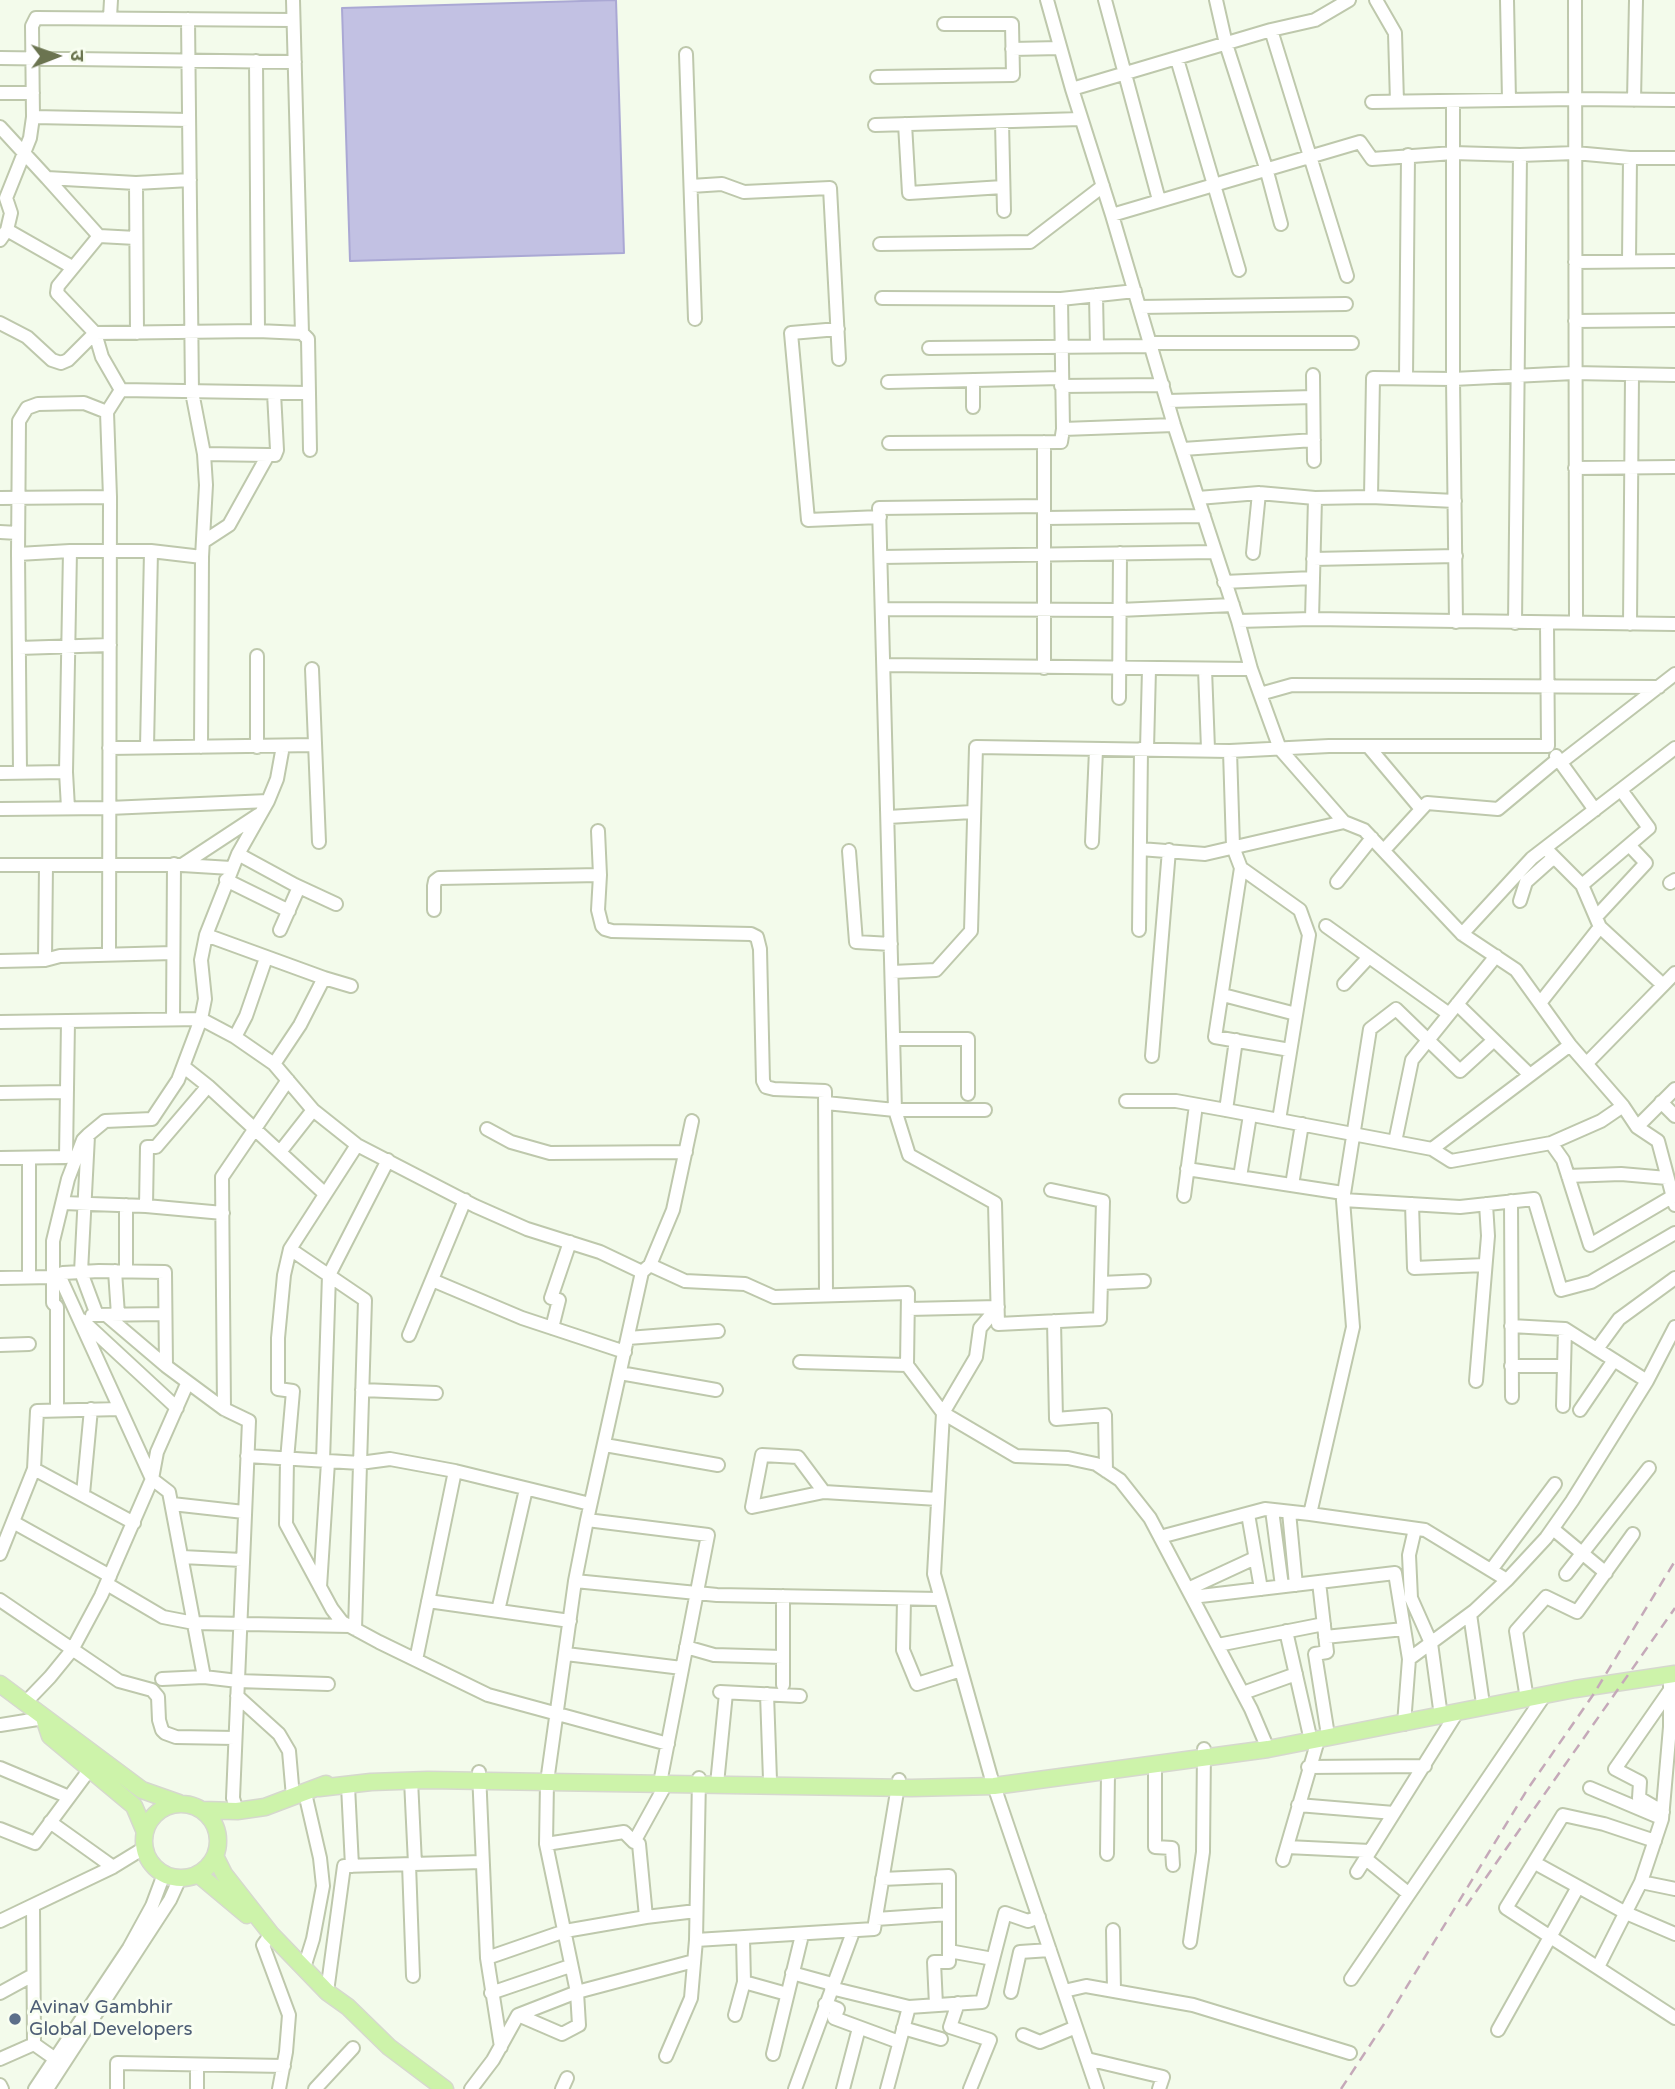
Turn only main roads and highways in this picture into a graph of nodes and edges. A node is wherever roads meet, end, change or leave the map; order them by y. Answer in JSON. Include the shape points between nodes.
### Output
{"nodes":[{"id":1,"x":1672,"y":1680,"type":"edge"},
{"id":2,"x":0,"y":1684,"type":"edge"},
{"id":3,"x":1524,"y":1700,"type":"junction"},
{"id":4,"x":44,"y":1718,"type":"junction"},
{"id":5,"x":1404,"y":1720,"type":"junction"},
{"id":6,"x":1204,"y":1754,"type":"junction"},
{"id":7,"x":480,"y":1776,"type":"junction"},
{"id":8,"x":717,"y":1781,"type":"junction"},
{"id":9,"x":993,"y":1782,"type":"junction"},
{"id":10,"x":898,"y":1784,"type":"junction"},
{"id":11,"x":305,"y":1793,"type":"junction"},
{"id":12,"x":182,"y":1804,"type":"junction"},
{"id":13,"x":201,"y":1810,"type":"junction"},
{"id":14,"x":237,"y":1811,"type":"junction"},
{"id":15,"x":213,"y":1822,"type":"junction"},
{"id":16,"x":145,"y":1840,"type":"junction"},
{"id":17,"x":215,"y":1856,"type":"junction"},
{"id":18,"x":198,"y":1874,"type":"junction"},
{"id":19,"x":271,"y":1934,"type":"junction"},
{"id":20,"x":327,"y":1992,"type":"junction"},
{"id":21,"x":431,"y":2089,"type":"edge"},
{"id":22,"x":445,"y":2089,"type":"edge"}],
"edges":[{"from":1,"to":3,"type":"main road"},
{"from":2,"to":4,"type":"main road"},
{"from":3,"to":5,"type":"main road"},
{"from":3,"to":5,"type":"main road","via":[[1440,1709]]},
{"from":4,"to":12,"type":"main road","via":[[142,1790]]},
{"from":4,"to":16,"type":"main road","via":[[50,1736],[134,1805]]},
{"from":5,"to":6,"type":"main road"},
{"from":6,"to":9,"type":"main road"},
{"from":6,"to":9,"type":"main road","via":[[1108,1772]]},
{"from":7,"to":8,"type":"main road"},
{"from":7,"to":11,"type":"main road","via":[[371,1782]]},
{"from":7,"to":11,"type":"main road","via":[[370,1773],[337,1778]]},
{"from":8,"to":10,"type":"main road"},
{"from":8,"to":10,"type":"main road"},
{"from":9,"to":10,"type":"main road"},
{"from":11,"to":14,"type":"main road"},
{"from":12,"to":13,"type":"main road"},
{"from":12,"to":16,"type":"main road","via":[[158,1811],[150,1820]]},
{"from":13,"to":14,"type":"main road"},
{"from":13,"to":15,"type":"main road"},
{"from":14,"to":15,"type":"main road"},
{"from":15,"to":17,"type":"main road","via":[[218,1844]]},
{"from":16,"to":18,"type":"main road","via":[[155,1867],[172,1876]]},
{"from":17,"to":18,"type":"main road"},
{"from":17,"to":19,"type":"main road"},
{"from":18,"to":19,"type":"main road"},
{"from":19,"to":20,"type":"main road"},
{"from":20,"to":21,"type":"main road","via":[[339,2013],[384,2055]]},
{"from":20,"to":22,"type":"main road"}]}
